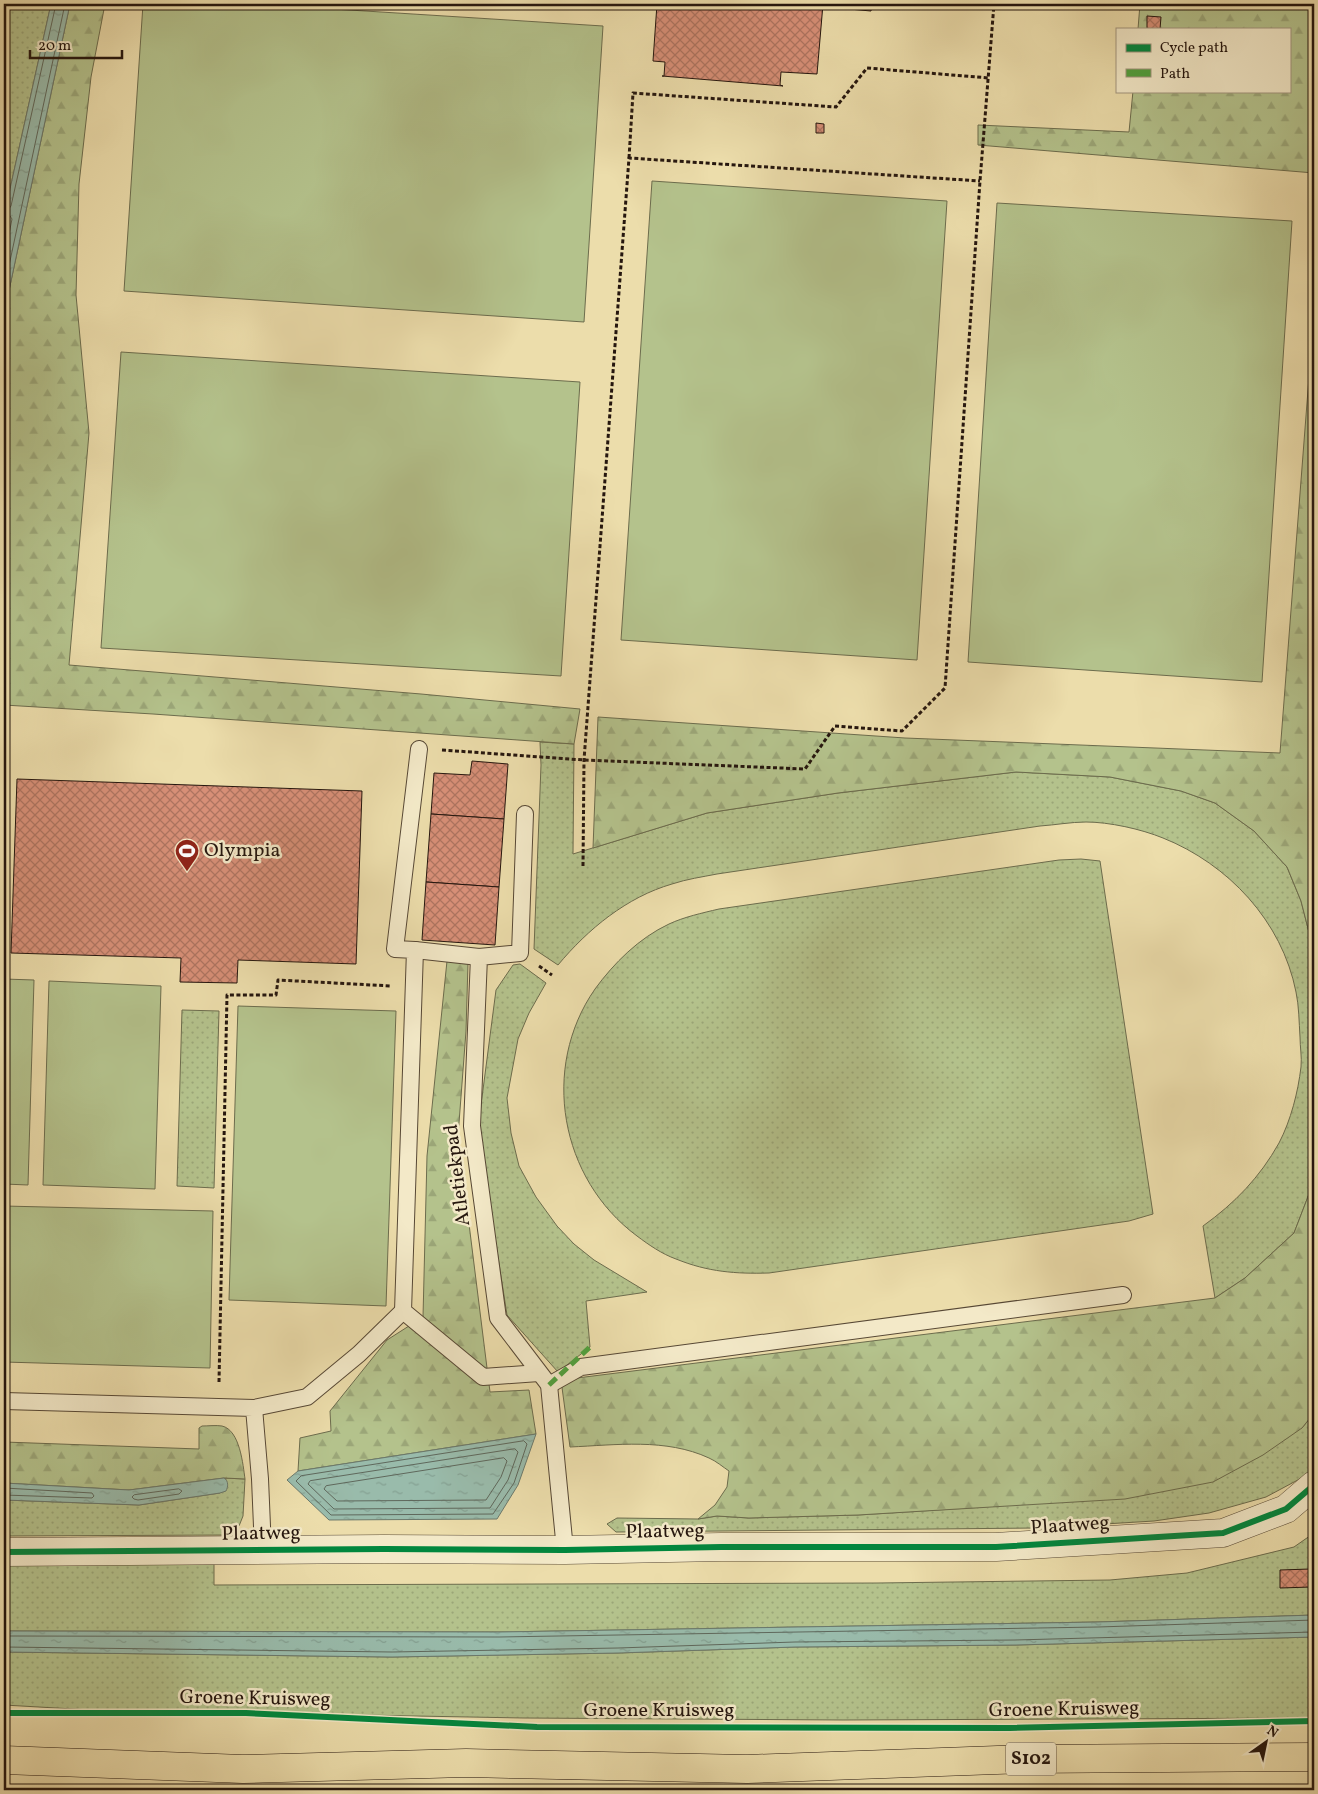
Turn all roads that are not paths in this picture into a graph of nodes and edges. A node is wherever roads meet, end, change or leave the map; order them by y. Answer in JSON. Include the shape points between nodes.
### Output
{"nodes":[{"id":1,"x":419,"y":749,"type":"road end"},
{"id":2,"x":525,"y":814,"type":"dead end"},
{"id":3,"x":415,"y":950,"type":"junction"},
{"id":4,"x":480,"y":957,"type":"junction"},
{"id":5,"x":1122,"y":1295,"type":"dead end"},
{"id":6,"x":403,"y":1311,"type":"junction"},
{"id":7,"x":544,"y":1379,"type":"junction"},
{"id":8,"x":4,"y":1401,"type":"edge"},
{"id":9,"x":254,"y":1408,"type":"junction"},
{"id":10,"x":1314,"y":1485,"type":"edge"},
{"id":11,"x":263,"y":1550,"type":"junction"},
{"id":12,"x":565,"y":1550,"type":"junction"},
{"id":13,"x":4,"y":1552,"type":"edge"},
{"id":14,"x":1314,"y":1757,"type":"edge"},
{"id":15,"x":4,"y":1760,"type":"edge"}],
"edges":[{"from":1,"to":3,"type":"lane","via":[[394,949]]},
{"from":2,"to":4,"type":"lane","via":[[520,953]]},
{"from":3,"to":4,"type":"lane"},
{"from":3,"to":6,"type":"lane"},
{"from":4,"to":7,"type":"lane","name":"Atletiekpad","via":[[472,1126],[498,1318]]},
{"from":5,"to":7,"type":"lane","via":[[581,1367]]},
{"from":6,"to":7,"type":"lane","via":[[483,1377]]},
{"from":6,"to":9,"type":"lane","via":[[359,1354],[307,1397]]},
{"from":7,"to":12,"type":"lane"},
{"from":8,"to":9,"type":"lane"},
{"from":9,"to":11,"type":"lane"},
{"from":10,"to":12,"type":"street","name":"Plaatweg","via":[[1286,1509],[1223,1533],[996,1547]]},
{"from":11,"to":12,"type":"street","name":"Plaatweg"},
{"from":11,"to":13,"type":"street","name":"Plaatweg"},
{"from":14,"to":15,"type":"main road","number":"S102","via":[[1023,1759],[747,1769],[466,1763],[243,1769]]}]}
